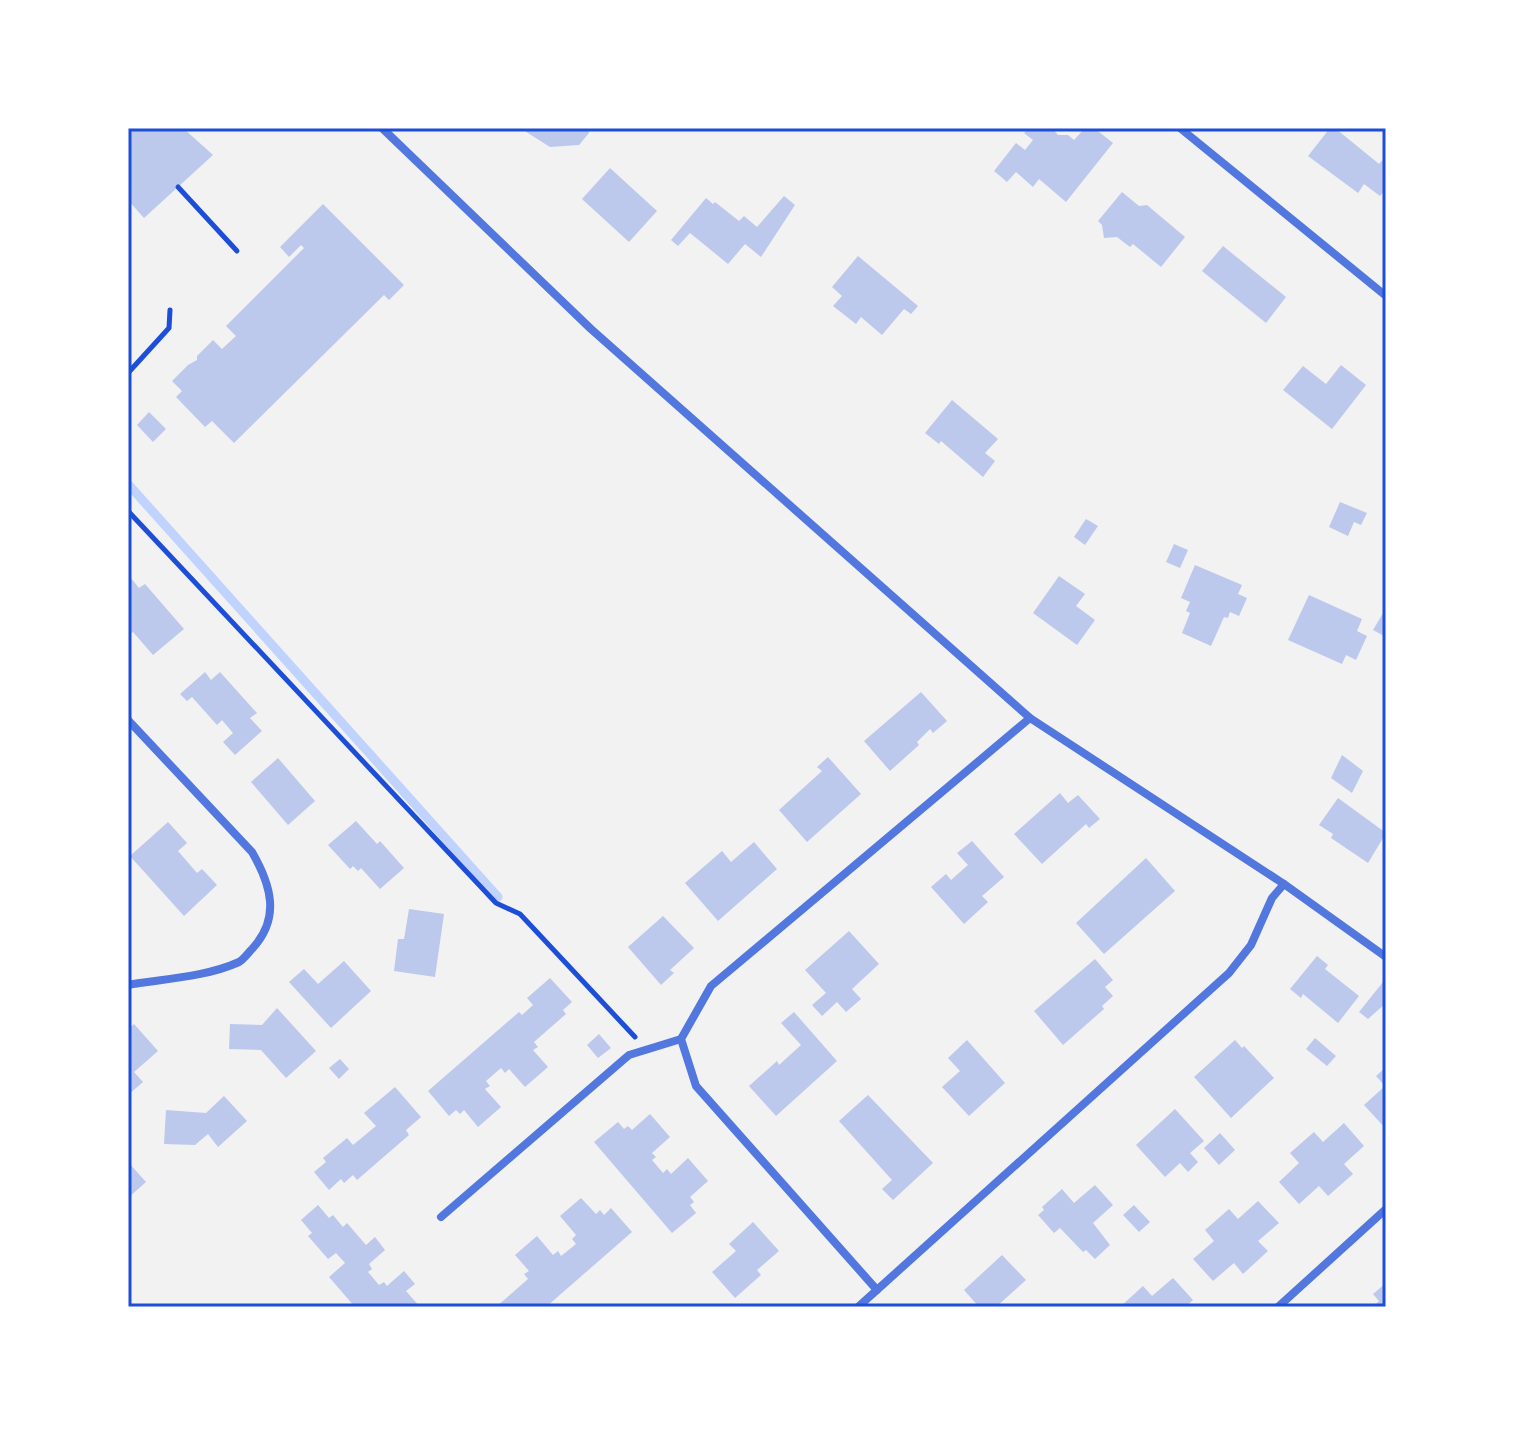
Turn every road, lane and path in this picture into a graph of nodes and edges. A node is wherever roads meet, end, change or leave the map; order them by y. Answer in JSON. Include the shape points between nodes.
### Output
{"nodes":[{"id":1,"x":382,"y":128,"type":"edge"},
{"id":2,"x":1180,"y":128,"type":"edge"},
{"id":3,"x":178,"y":187,"type":"dead end"},
{"id":4,"x":237,"y":251,"type":"dead end"},
{"id":5,"x":1386,"y":296,"type":"edge"},
{"id":6,"x":170,"y":310,"type":"dead end"},
{"id":7,"x":128,"y":373,"type":"edge"},
{"id":8,"x":129,"y":513,"type":"edge"},
{"id":9,"x":1030,"y":718,"type":"junction"},
{"id":10,"x":128,"y":720,"type":"edge"},
{"id":11,"x":1284,"y":884,"type":"junction"},
{"id":12,"x":1386,"y":957,"type":"edge"},
{"id":13,"x":128,"y":985,"type":"edge"},
{"id":14,"x":681,"y":1039,"type":"junction"},
{"id":15,"x":646,"y":1050,"type":"junction"},
{"id":16,"x":1386,"y":1209,"type":"edge"},
{"id":17,"x":441,"y":1217,"type":"dead end"},
{"id":18,"x":877,"y":1290,"type":"junction"},
{"id":19,"x":858,"y":1307,"type":"edge"},
{"id":20,"x":1278,"y":1307,"type":"edge"}],
"edges":[{"from":1,"to":9,"type":"street","via":[[591,329]]},
{"from":2,"to":5,"type":"street"},
{"from":3,"to":4,"type":"path"},
{"from":6,"to":7,"type":"path","via":[[169,328]]},
{"from":8,"to":15,"type":"path","via":[[496,903],[520,914]]},
{"from":9,"to":11,"type":"street"},
{"from":9,"to":14,"type":"street","via":[[711,986]]},
{"from":10,"to":13,"type":"street","via":[[252,852],[272,898],[271,920],[241,961]]},
{"from":11,"to":12,"type":"street"},
{"from":11,"to":18,"type":"street","via":[[1229,973]]},
{"from":14,"to":15,"type":"street"},
{"from":14,"to":18,"type":"street","via":[[696,1086]]},
{"from":15,"to":17,"type":"street","via":[[629,1055]]},
{"from":16,"to":20,"type":"street"},
{"from":18,"to":19,"type":"street"}]}
